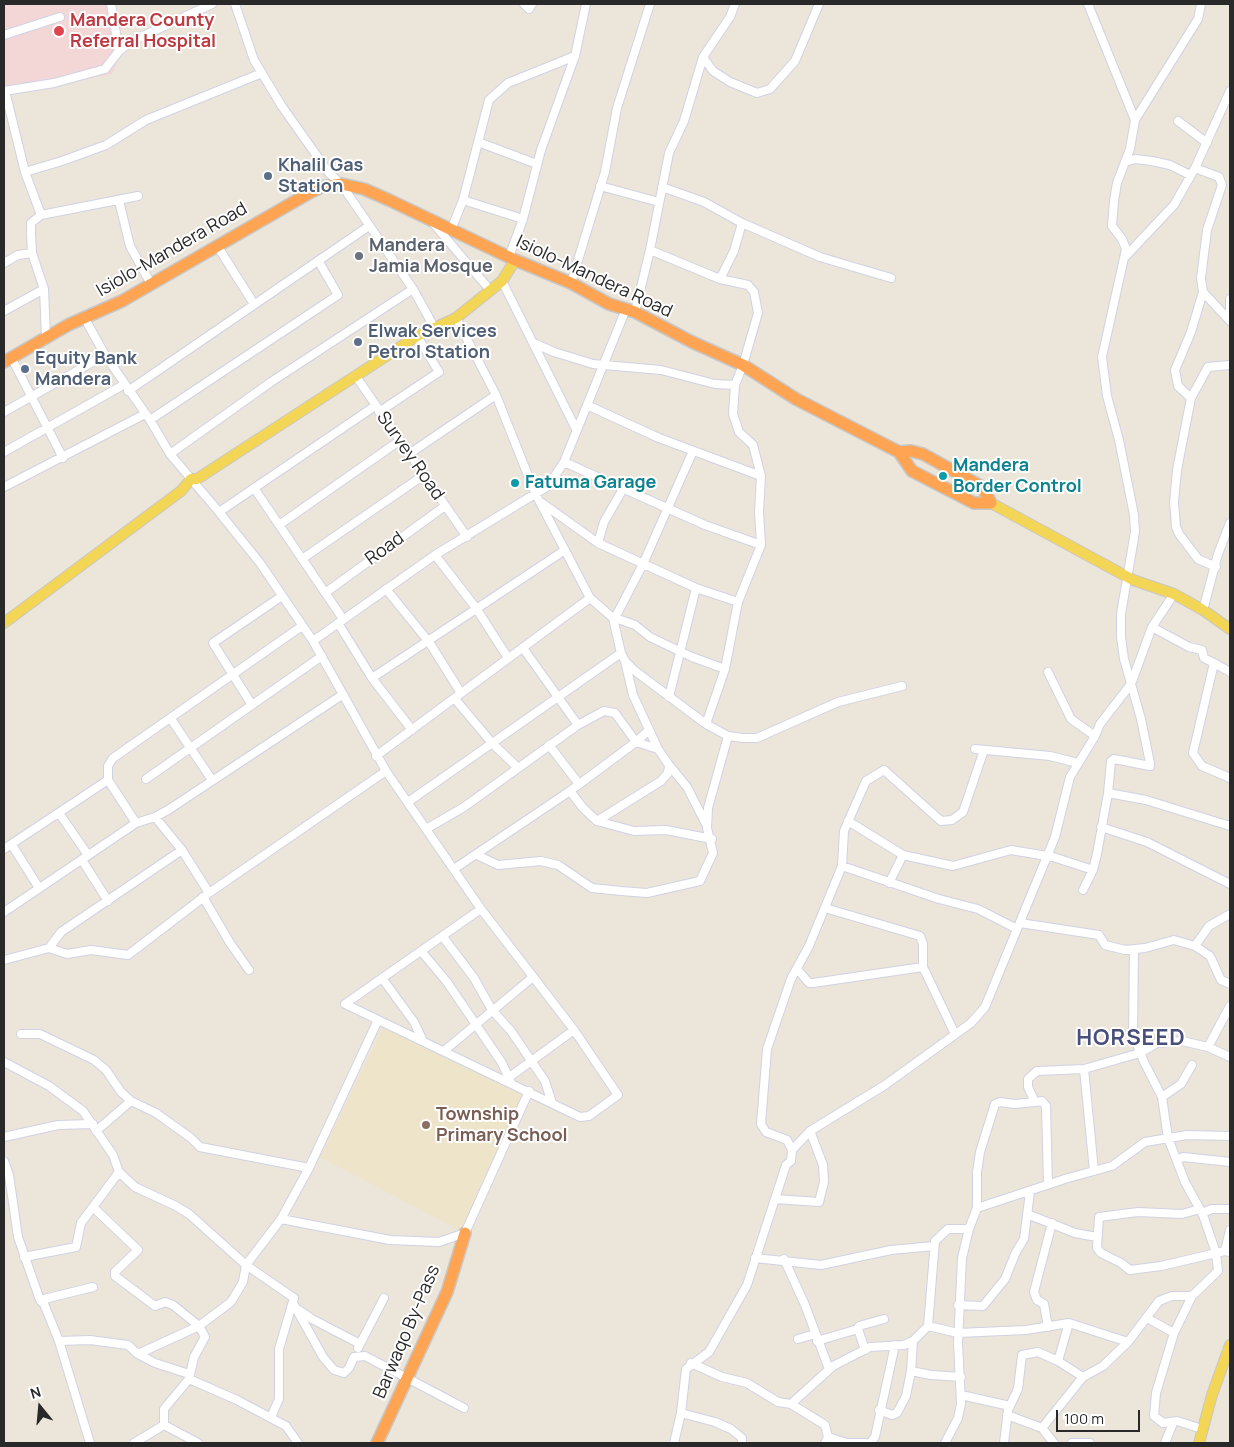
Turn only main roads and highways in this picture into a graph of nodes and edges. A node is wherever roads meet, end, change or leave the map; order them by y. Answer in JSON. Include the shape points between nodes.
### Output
{"nodes":[{"id":1,"x":512,"y":258,"type":"junction"},
{"id":2,"x":7,"y":359,"type":"edge"},
{"id":3,"x":899,"y":452,"type":"junction"},
{"id":4,"x":991,"y":503,"type":"junction"},
{"id":5,"x":4,"y":623,"type":"edge"},
{"id":6,"x":1230,"y":629,"type":"edge"},
{"id":7,"x":465,"y":1233,"type":"road end"},
{"id":8,"x":1230,"y":1345,"type":"edge"},
{"id":9,"x":377,"y":1443,"type":"edge"},
{"id":10,"x":1200,"y":1443,"type":"edge"}],
"edges":[{"from":1,"to":2,"type":"highway","name":"Isiolo-Mandera Road","via":[[364,189],[341,184],[322,187],[151,284]]},
{"from":1,"to":3,"type":"highway","name":"Isiolo-Mandera Road","via":[[743,366]]},
{"from":1,"to":5,"type":"main road","via":[[502,281],[456,318],[417,336],[197,479],[191,479],[181,491]]},
{"from":3,"to":4,"type":"highway","via":[[912,471],[974,503]]},
{"from":3,"to":4,"type":"highway","via":[[923,454],[962,475],[983,488]]},
{"from":4,"to":6,"type":"main road","via":[[1126,576],[1174,594]]},
{"from":7,"to":9,"type":"highway","name":"Barwaqo By-Pass","via":[[447,1292]]},
{"from":8,"to":10,"type":"main road"}]}
